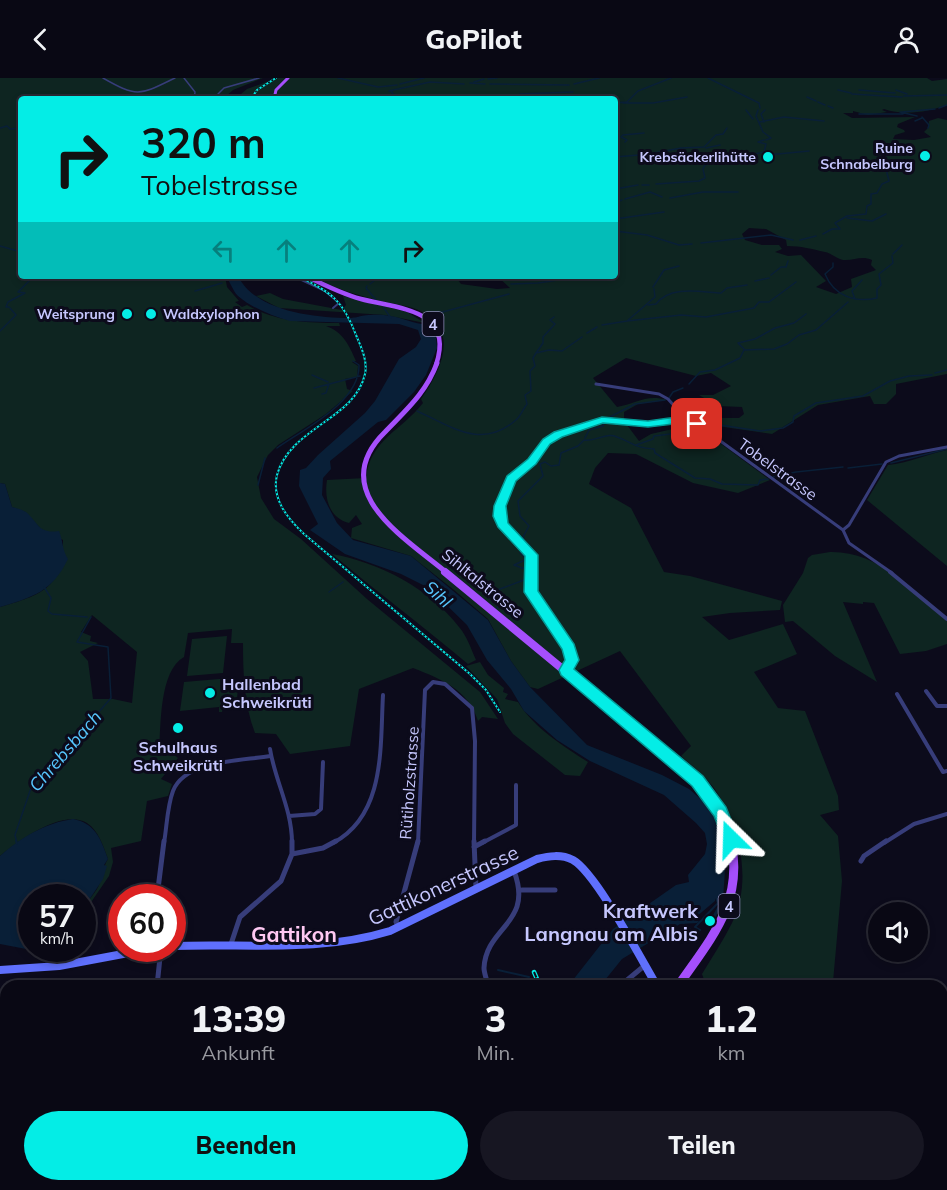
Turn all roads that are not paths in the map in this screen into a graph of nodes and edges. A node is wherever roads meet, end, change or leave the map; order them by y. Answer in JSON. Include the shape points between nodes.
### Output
{"nodes":[{"id":1,"x":102,"y":78,"type":"edge"},
{"id":2,"x":175,"y":78,"type":"edge"},
{"id":3,"x":184,"y":78,"type":"edge"},
{"id":4,"x":259,"y":78,"type":"edge"},
{"id":5,"x":288,"y":78,"type":"edge"},
{"id":6,"x":194,"y":96,"type":"edge"},
{"id":7,"x":219,"y":96,"type":"edge"},
{"id":8,"x":275,"y":96,"type":"edge"},
{"id":9,"x":299,"y":279,"type":"edge"},
{"id":10,"x":313,"y":279,"type":"edge"},
{"id":11,"x":333,"y":308,"type":"dead end"},
{"id":12,"x":596,"y":384,"type":"dead end"},
{"id":13,"x":680,"y":414,"type":"junction"},
{"id":14,"x":675,"y":420,"type":"junction"},
{"id":15,"x":688,"y":420,"type":"junction"},
{"id":16,"x":947,"y":447,"type":"edge"},
{"id":17,"x":843,"y":530,"type":"junction"},
{"id":18,"x":947,"y":619,"type":"edge"},
{"id":19,"x":566,"y":670,"type":"junction"},
{"id":20,"x":926,"y":691,"type":"dead end"},
{"id":21,"x":897,"y":694,"type":"dead end"},
{"id":22,"x":383,"y":695,"type":"dead end"},
{"id":23,"x":947,"y":706,"type":"edge"},
{"id":24,"x":270,"y":748,"type":"dead end"},
{"id":25,"x":270,"y":756,"type":"junction"},
{"id":26,"x":323,"y":762,"type":"dead end"},
{"id":27,"x":947,"y":771,"type":"edge"},
{"id":28,"x":516,"y":785,"type":"dead end"},
{"id":29,"x":947,"y":814,"type":"edge"},
{"id":30,"x":289,"y":816,"type":"junction"},
{"id":31,"x":474,"y":847,"type":"junction"},
{"id":32,"x":292,"y":854,"type":"junction"},
{"id":33,"x":861,"y":861,"type":"dead end"},
{"id":34,"x":513,"y":870,"type":"junction"},
{"id":35,"x":160,"y":884,"type":"edge"},
{"id":36,"x":476,"y":888,"type":"junction"},
{"id":37,"x":522,"y":890,"type":"junction"},
{"id":38,"x":555,"y":890,"type":"dead end"},
{"id":39,"x":398,"y":927,"type":"junction"},
{"id":40,"x":231,"y":945,"type":"junction"},
{"id":41,"x":186,"y":946,"type":"edge"},
{"id":42,"x":108,"y":957,"type":"edge"},
{"id":43,"x":160,"y":962,"type":"edge"},
{"id":44,"x":642,"y":963,"type":"junction"},
{"id":45,"x":0,"y":970,"type":"edge"},
{"id":46,"x":158,"y":980,"type":"edge"},
{"id":47,"x":486,"y":980,"type":"edge"},
{"id":48,"x":626,"y":980,"type":"edge"},
{"id":49,"x":653,"y":980,"type":"edge"},
{"id":50,"x":682,"y":980,"type":"edge"}],
"edges":[{"from":1,"to":2,"type":"street","via":[[125,91],[140,94]]},
{"from":3,"to":6,"type":"street"},
{"from":4,"to":7,"type":"street","via":[[225,88]]},
{"from":5,"to":8,"type":"main road"},
{"from":9,"to":11,"type":"street","via":[[339,303]]},
{"from":10,"to":19,"type":"main road","name":"Sihltalstrasse","number":"4","via":[[351,296],[415,313],[437,328],[441,347],[425,390],[367,456],[362,476],[366,496],[389,525]]},
{"from":12,"to":13,"type":"street","name":"Tobelstrasse","via":[[660,394]]},
{"from":13,"to":14,"type":"street"},
{"from":13,"to":15,"type":"street","name":"Tobelstrasse"},
{"from":14,"to":15,"type":"street"},
{"from":14,"to":19,"type":"street","via":[[648,424],[602,420],[558,434],[546,441],[532,461],[511,479],[499,516],[532,561],[531,592],[571,653],[571,664]]},
{"from":15,"to":17,"type":"street","name":"Tobelstrasse"},
{"from":16,"to":17,"type":"street","via":[[886,462]]},
{"from":17,"to":18,"type":"street","name":"Tobelstrasse","via":[[849,543],[902,580]]},
{"from":19,"to":50,"type":"main road","name":"Sihltalstrasse","number":"4","via":[[695,778],[716,805],[729,832],[735,870],[729,907]]},
{"from":20,"to":23,"type":"street","via":[[937,706]]},
{"from":21,"to":27,"type":"street","via":[[943,772]]},
{"from":22,"to":32,"type":"street","via":[[374,795],[366,814],[355,829],[336,843]]},
{"from":24,"to":25,"type":"street"},
{"from":25,"to":30,"type":"street"},
{"from":25,"to":35,"type":"street","via":[[200,767],[178,780],[170,800]]},
{"from":26,"to":30,"type":"street","via":[[321,809],[315,814]]},
{"from":28,"to":31,"type":"street","via":[[516,825]]},
{"from":29,"to":33,"type":"street","via":[[916,825]]},
{"from":30,"to":32,"type":"street"},
{"from":31,"to":36,"type":"street"},
{"from":31,"to":39,"type":"street","name":"Rütiholzstrasse","via":[[472,708],[439,681],[428,684],[425,690],[422,814]]},
{"from":32,"to":40,"type":"street","via":[[281,881],[240,917]]},
{"from":34,"to":36,"type":"main road","name":"Gattikonerstrasse"},
{"from":34,"to":37,"type":"street"},
{"from":34,"to":44,"type":"main road","name":"Gattikonerstrasse","via":[[545,856],[569,857],[590,875]]},
{"from":36,"to":39,"type":"main road","name":"Gattikonerstrasse"},
{"from":37,"to":38,"type":"street"},
{"from":37,"to":47,"type":"street","via":[[514,915],[487,951]]},
{"from":39,"to":40,"type":"main road","name":"Gattikonerstrasse","via":[[381,935],[313,946]]},
{"from":40,"to":41,"type":"main road","name":"Gattikonerstrasse"},
{"from":42,"to":45,"type":"main road","via":[[52,968]]},
{"from":43,"to":46,"type":"street"},
{"from":44,"to":48,"type":"street"},
{"from":44,"to":49,"type":"main road","name":"Gattikonerstrasse"}]}
